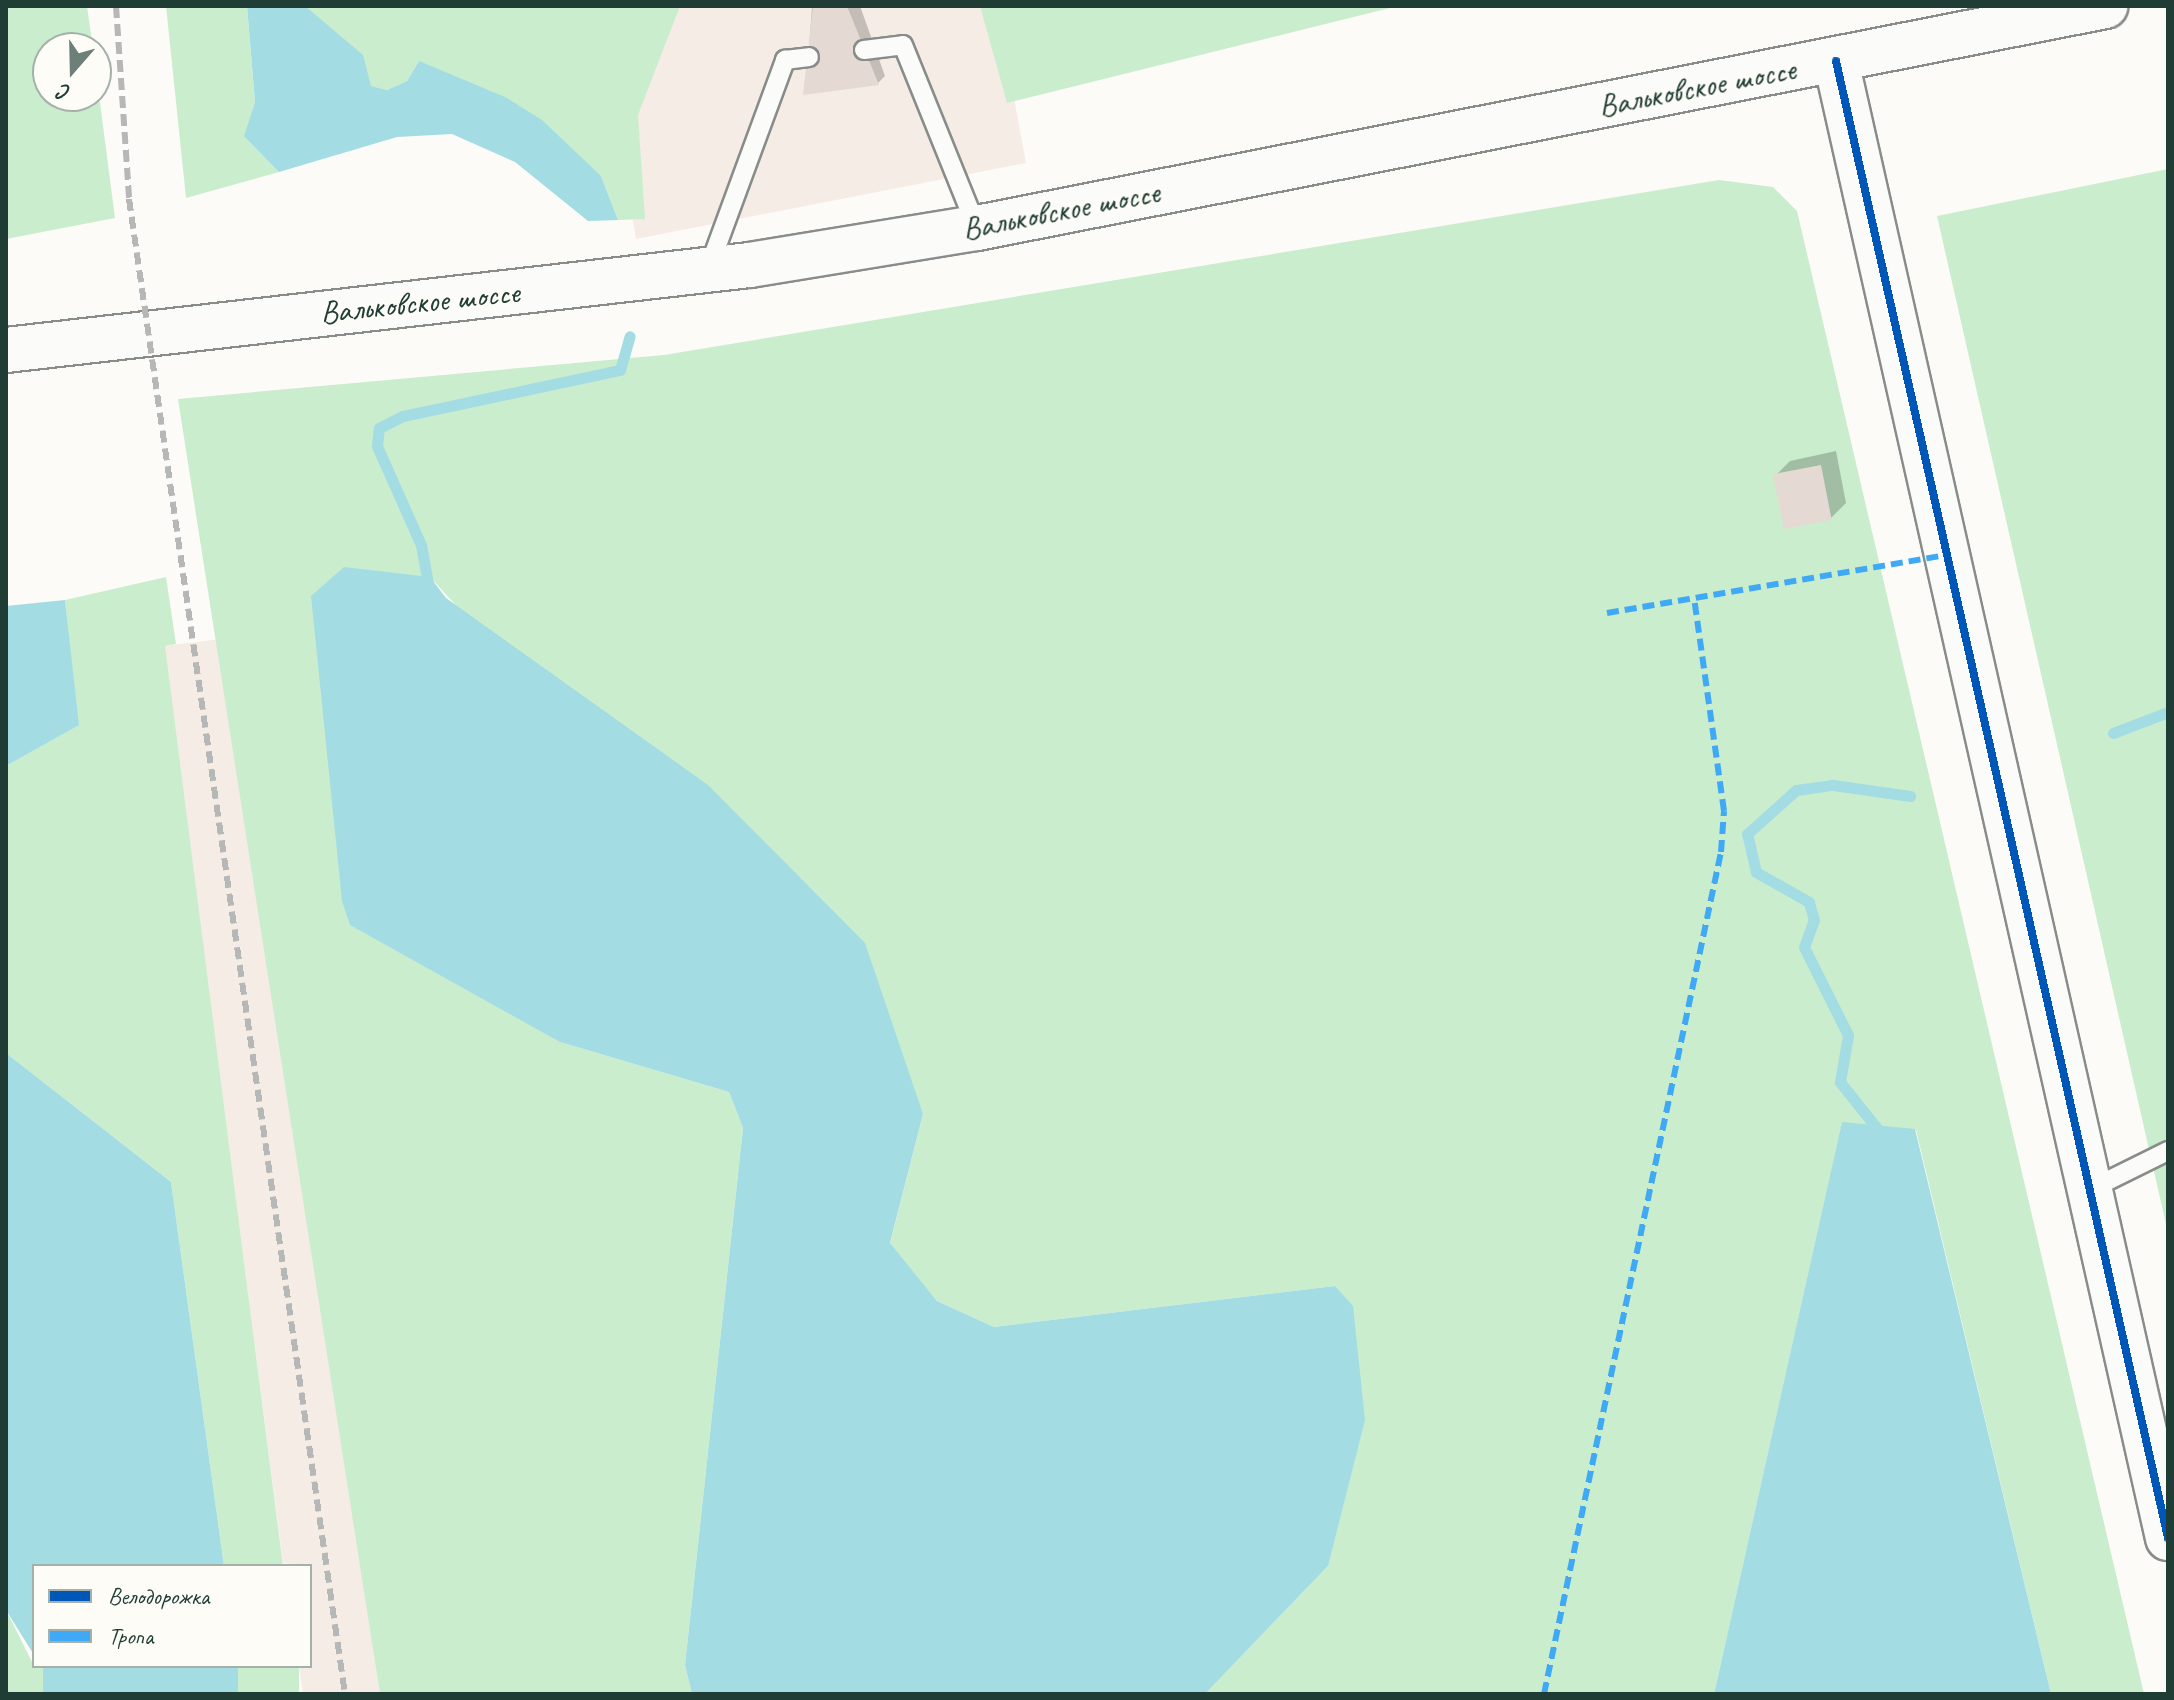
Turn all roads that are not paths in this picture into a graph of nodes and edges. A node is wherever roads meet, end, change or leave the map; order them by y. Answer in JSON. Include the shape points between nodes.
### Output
{"nodes":[{"id":1,"x":2105,"y":6,"type":"edge"},
{"id":2,"x":864,"y":50,"type":"dead end"},
{"id":3,"x":809,"y":57,"type":"dead end"},
{"id":4,"x":1836,"y":61,"type":"junction"},
{"id":5,"x":977,"y":228,"type":"junction"},
{"id":6,"x":708,"y":271,"type":"junction"},
{"id":7,"x":6,"y":350,"type":"edge"},
{"id":8,"x":2168,"y":1151,"type":"edge"},
{"id":9,"x":2089,"y":1190,"type":"junction"},
{"id":10,"x":2168,"y":1538,"type":"edge"}],
"edges":[{"from":1,"to":4,"type":"main road","name":"Вальковское шоссе"},
{"from":2,"to":5,"type":"lane","via":[[903,45]]},
{"from":3,"to":6,"type":"lane","via":[[785,60]]},
{"from":4,"to":5,"type":"main road","name":"Вальковское шоссе"},
{"from":4,"to":9,"type":"main road"},
{"from":5,"to":6,"type":"main road","name":"Вальковское шоссе"},
{"from":6,"to":7,"type":"main road","name":"Вальковское шоссе"},
{"from":8,"to":9,"type":"lane"},
{"from":9,"to":10,"type":"main road"}]}
